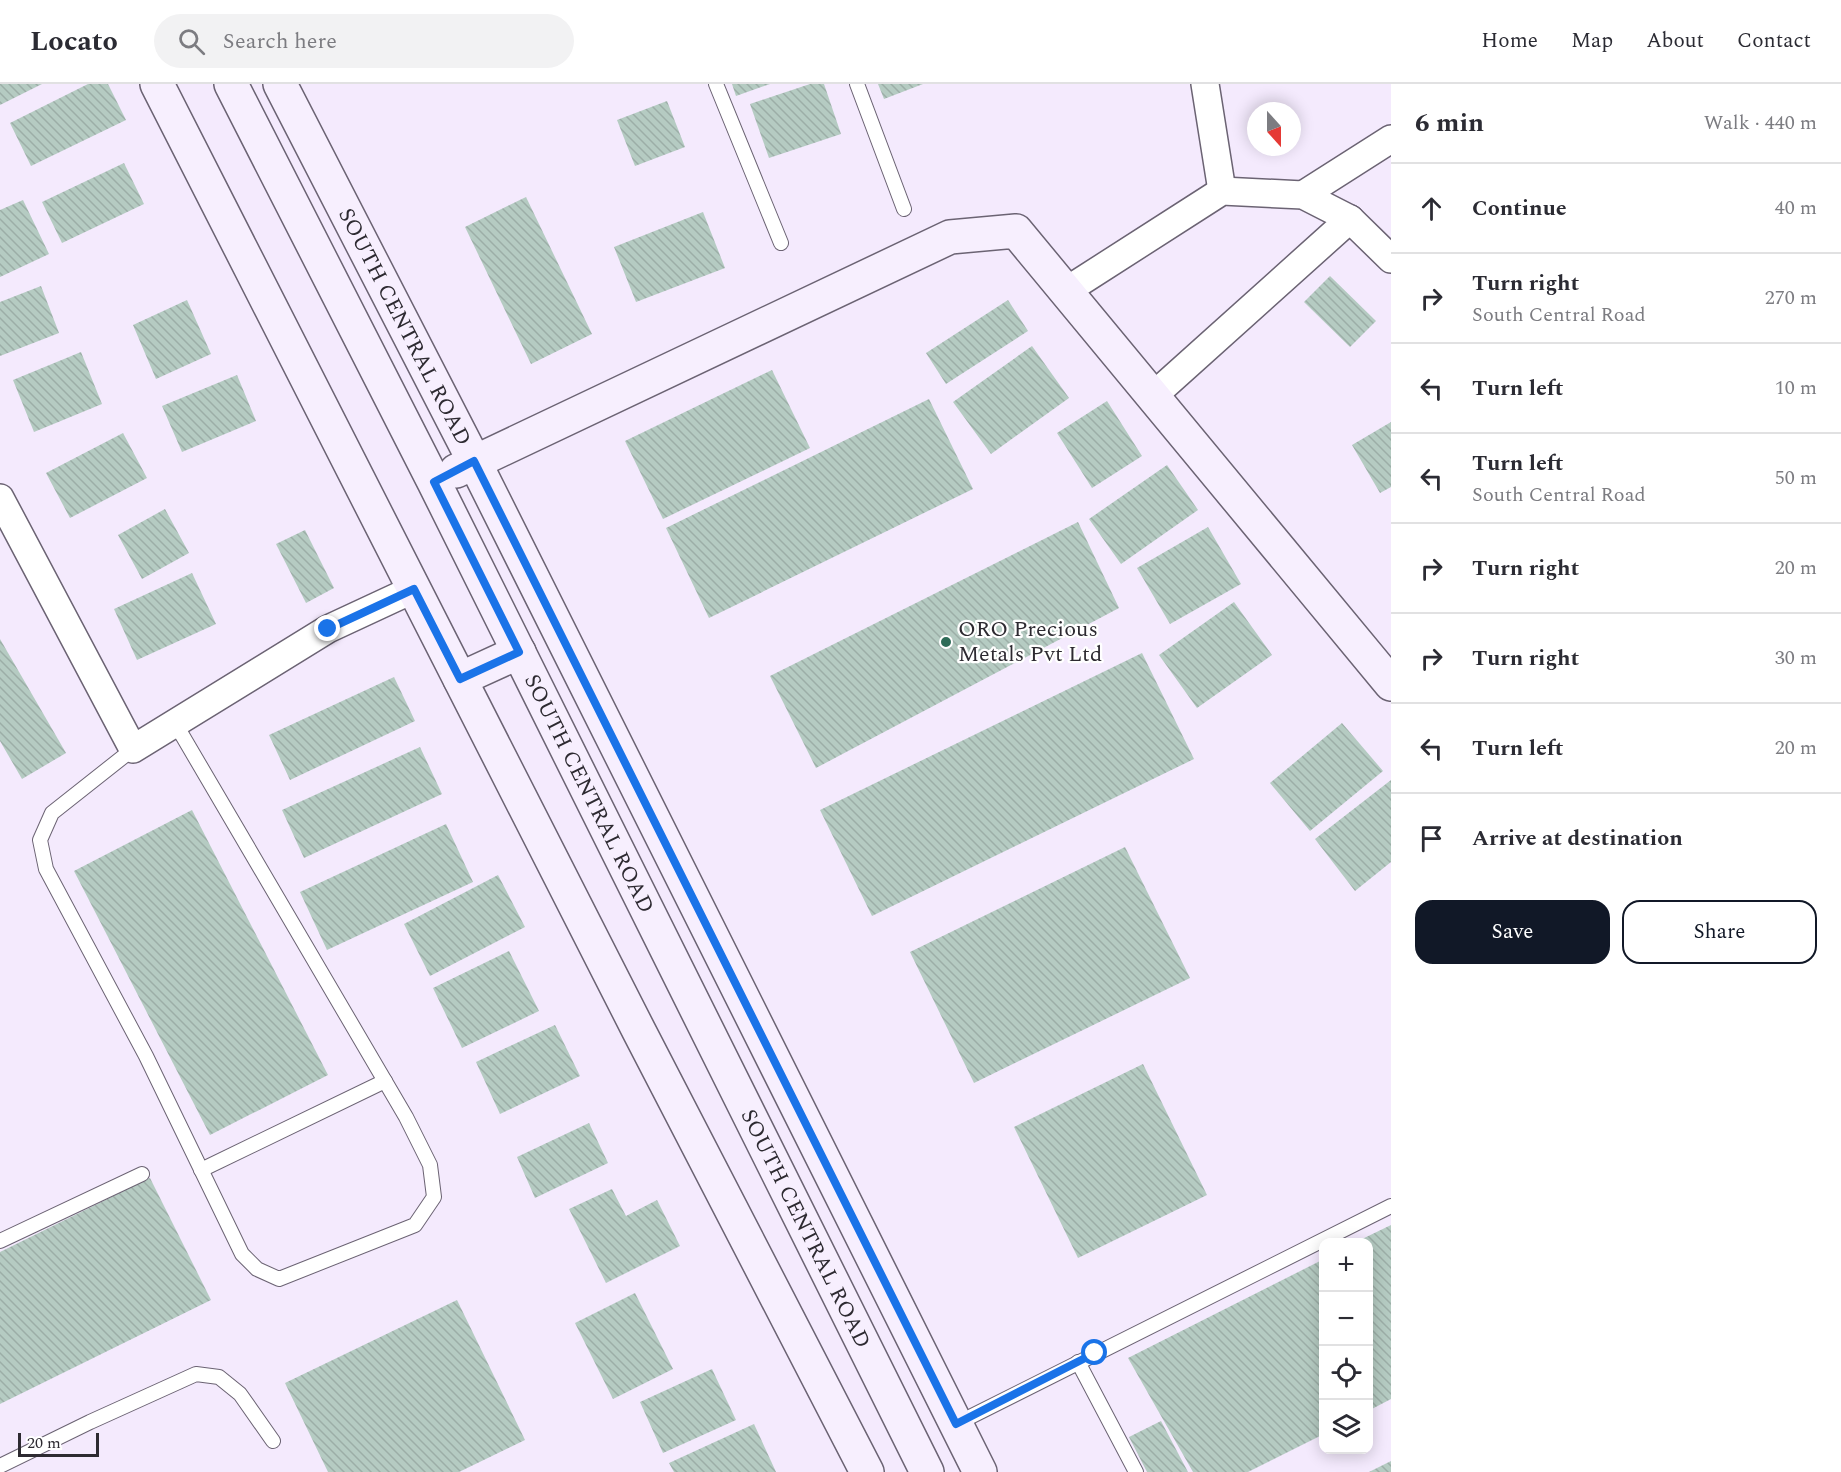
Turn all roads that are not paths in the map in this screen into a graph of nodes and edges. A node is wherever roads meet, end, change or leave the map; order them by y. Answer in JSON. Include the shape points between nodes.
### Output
{"nodes":[{"id":1,"x":156,"y":84,"type":"edge"},
{"id":2,"x":231,"y":84,"type":"edge"},
{"id":3,"x":280,"y":84,"type":"edge"},
{"id":4,"x":716,"y":84,"type":"edge"},
{"id":5,"x":857,"y":84,"type":"edge"},
{"id":6,"x":1205,"y":84,"type":"edge"},
{"id":7,"x":1391,"y":139,"type":"edge"},
{"id":8,"x":1222,"y":191,"type":"junction"},
{"id":9,"x":1303,"y":195,"type":"junction"},
{"id":10,"x":904,"y":209,"type":"dead end"},
{"id":11,"x":1350,"y":219,"type":"junction"},
{"id":12,"x":781,"y":243,"type":"dead end"},
{"id":13,"x":1391,"y":259,"type":"edge"},
{"id":14,"x":1066,"y":291,"type":"junction"},
{"id":15,"x":1153,"y":396,"type":"junction"},
{"id":16,"x":474,"y":461,"type":"junction"},
{"id":17,"x":434,"y":482,"type":"junction"},
{"id":18,"x":0,"y":498,"type":"edge"},
{"id":19,"x":414,"y":589,"type":"junction"},
{"id":20,"x":519,"y":652,"type":"junction"},
{"id":21,"x":460,"y":679,"type":"junction"},
{"id":22,"x":1391,"y":684,"type":"edge"},
{"id":23,"x":175,"y":723,"type":"junction"},
{"id":24,"x":133,"y":749,"type":"junction"},
{"id":25,"x":385,"y":1081,"type":"junction"},
{"id":26,"x":201,"y":1170,"type":"junction"},
{"id":27,"x":142,"y":1174,"type":"dead end"},
{"id":28,"x":1391,"y":1206,"type":"edge"},
{"id":29,"x":0,"y":1241,"type":"edge"},
{"id":30,"x":1078,"y":1362,"type":"junction"},
{"id":31,"x":956,"y":1424,"type":"junction"},
{"id":32,"x":273,"y":1441,"type":"dead end"},
{"id":33,"x":0,"y":1466,"type":"edge"},
{"id":34,"x":867,"y":1472,"type":"edge"},
{"id":35,"x":927,"y":1472,"type":"edge"},
{"id":36,"x":980,"y":1472,"type":"edge"},
{"id":37,"x":1136,"y":1472,"type":"edge"}],
"edges":[{"from":1,"to":19,"type":"main road"},
{"from":2,"to":17,"type":"main road","name":"SOUTH CENTRAL ROAD"},
{"from":3,"to":16,"type":"main road","name":"SOUTH CENTRAL ROAD"},
{"from":4,"to":12,"type":"lane"},
{"from":5,"to":10,"type":"lane"},
{"from":6,"to":8,"type":"street"},
{"from":7,"to":9,"type":"street"},
{"from":8,"to":9,"type":"street"},
{"from":8,"to":14,"type":"street"},
{"from":9,"to":11,"type":"street"},
{"from":11,"to":13,"type":"street"},
{"from":11,"to":15,"type":"street"},
{"from":14,"to":15,"type":"main road"},
{"from":14,"to":16,"type":"main road","via":[[1016,231],[950,237]]},
{"from":15,"to":22,"type":"main road"},
{"from":16,"to":17,"type":"main road"},
{"from":16,"to":31,"type":"main road","name":"SOUTH CENTRAL ROAD"},
{"from":17,"to":20,"type":"main road","name":"SOUTH CENTRAL ROAD"},
{"from":18,"to":24,"type":"street"},
{"from":19,"to":21,"type":"main road"},
{"from":19,"to":23,"type":"street","via":[[328,629]]},
{"from":20,"to":21,"type":"main road"},
{"from":20,"to":35,"type":"main road","name":"SOUTH CENTRAL ROAD"},
{"from":21,"to":34,"type":"main road"},
{"from":23,"to":24,"type":"street"},
{"from":23,"to":25,"type":"lane"},
{"from":24,"to":26,"type":"lane","via":[[52,813],[40,840],[46,868],[146,1056]]},
{"from":25,"to":26,"type":"lane"},
{"from":25,"to":26,"type":"lane","via":[[429,1165],[434,1197],[414,1225],[279,1279],[256,1269],[242,1254]]},
{"from":27,"to":29,"type":"lane"},
{"from":28,"to":30,"type":"lane"},
{"from":30,"to":31,"type":"lane"},
{"from":30,"to":37,"type":"lane"},
{"from":31,"to":36,"type":"main road","name":"SOUTH CENTRAL ROAD"},
{"from":32,"to":33,"type":"lane","via":[[240,1395],[219,1377],[196,1374]]}]}
